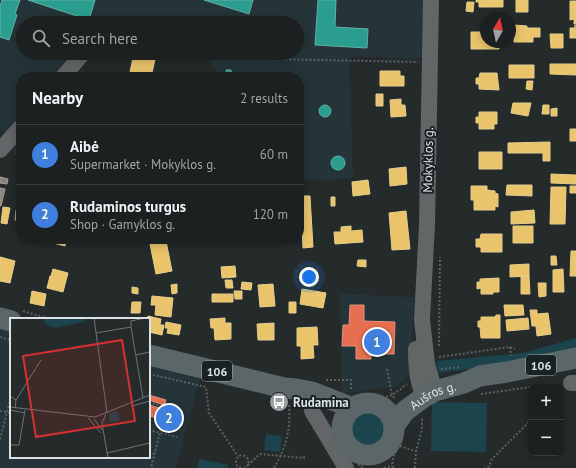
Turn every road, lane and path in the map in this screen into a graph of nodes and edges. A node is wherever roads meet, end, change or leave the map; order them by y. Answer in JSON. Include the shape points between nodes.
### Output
{"nodes":[{"id":1,"x":431,"y":0,"type":"edge"},
{"id":2,"x":77,"y":60,"type":"edge"},
{"id":3,"x":304,"y":60,"type":"edge"},
{"id":4,"x":429,"y":62,"type":"junction"},
{"id":5,"x":67,"y":72,"type":"edge"},
{"id":6,"x":16,"y":132,"type":"edge"},
{"id":7,"x":0,"y":150,"type":"edge"},
{"id":8,"x":16,"y":316,"type":"edge"},
{"id":9,"x":0,"y":318,"type":"edge"},
{"id":10,"x":39,"y":318,"type":"edge"},
{"id":11,"x":0,"y":337,"type":"edge"},
{"id":12,"x":10,"y":340,"type":"edge"},
{"id":13,"x":510,"y":347,"type":"junction"},
{"id":14,"x":515,"y":349,"type":"dead end"},
{"id":15,"x":150,"y":355,"type":"edge"},
{"id":16,"x":439,"y":357,"type":"dead end"},
{"id":17,"x":576,"y":358,"type":"edge"},
{"id":18,"x":512,"y":360,"type":"dead end"},
{"id":19,"x":387,"y":368,"type":"dead end"},
{"id":20,"x":150,"y":374,"type":"edge"},
{"id":21,"x":350,"y":380,"type":"dead end"},
{"id":22,"x":574,"y":383,"type":"edge"},
{"id":23,"x":564,"y":384,"type":"edge"},
{"id":24,"x":480,"y":385,"type":"junction"},
{"id":25,"x":528,"y":388,"type":"edge"},
{"id":26,"x":426,"y":394,"type":"junction"},
{"id":27,"x":287,"y":396,"type":"junction"},
{"id":28,"x":10,"y":401,"type":"edge"},
{"id":29,"x":387,"y":401,"type":"junction"},
{"id":30,"x":150,"y":402,"type":"edge"},
{"id":31,"x":349,"y":409,"type":"junction"},
{"id":32,"x":312,"y":410,"type":"dead end"},
{"id":33,"x":0,"y":411,"type":"edge"},
{"id":34,"x":7,"y":412,"type":"junction"},
{"id":35,"x":10,"y":413,"type":"edge"},
{"id":36,"x":528,"y":423,"type":"edge"},
{"id":37,"x":394,"y":426,"type":"junction"},
{"id":38,"x":150,"y":430,"type":"edge"},
{"id":39,"x":160,"y":433,"type":"junction"},
{"id":40,"x":177,"y":437,"type":"dead end"},
{"id":41,"x":0,"y":439,"type":"edge"},
{"id":42,"x":416,"y":450,"type":"junction"},
{"id":43,"x":150,"y":452,"type":"edge"},
{"id":44,"x":154,"y":454,"type":"junction"},
{"id":45,"x":304,"y":454,"type":"dead end"},
{"id":46,"x":238,"y":456,"type":"junction"},
{"id":47,"x":281,"y":456,"type":"junction"},
{"id":48,"x":389,"y":461,"type":"edge"},
{"id":49,"x":369,"y":462,"type":"edge"},
{"id":50,"x":248,"y":465,"type":"junction"},
{"id":51,"x":151,"y":468,"type":"edge"},
{"id":52,"x":244,"y":468,"type":"edge"},
{"id":53,"x":274,"y":468,"type":"edge"},
{"id":54,"x":346,"y":468,"type":"edge"},
{"id":55,"x":415,"y":468,"type":"edge"},
{"id":56,"x":488,"y":468,"type":"edge"}],
"edges":[{"from":1,"to":4,"type":"street","name":"Mokyklos g."},
{"from":2,"to":5,"type":"street"},
{"from":3,"to":4,"type":"path"},
{"from":4,"to":26,"type":"street","name":"Mokyklos g.","via":[[422,320],[427,364]]},
{"from":6,"to":7,"type":"street"},
{"from":8,"to":9,"type":"main road"},
{"from":8,"to":10,"type":"path"},
{"from":11,"to":12,"type":"path"},
{"from":13,"to":14,"type":"path"},
{"from":13,"to":16,"type":"path"},
{"from":13,"to":18,"type":"path"},
{"from":15,"to":27,"type":"main road","number":"106"},
{"from":17,"to":24,"type":"main road","name":"Aušros g.","number":"106","via":[[507,372]]},
{"from":19,"to":29,"type":"path"},
{"from":20,"to":46,"type":"path","via":[[206,388],[209,412]]},
{"from":21,"to":31,"type":"path"},
{"from":22,"to":23,"type":"path"},
{"from":24,"to":25,"type":"path"},
{"from":24,"to":26,"type":"main road","name":"Aušros g.","number":"106","via":[[464,383]]},
{"from":26,"to":29,"type":"main road","name":"Aušros g.","number":"106","via":[[390,406]]},
{"from":26,"to":37,"type":"main road","name":"Aušros g.","number":"106","via":[[405,411]]},
{"from":26,"to":42,"type":"path","via":[[422,430]]},
{"from":27,"to":31,"type":"main road","number":"106","via":[[296,389],[312,392]]},
{"from":27,"to":47,"type":"path","via":[[289,431]]},
{"from":28,"to":34,"type":"path"},
{"from":29,"to":31,"type":"main road","number":"106"},
{"from":29,"to":37,"type":"main road"},
{"from":30,"to":39,"type":"path","via":[[166,408]]},
{"from":31,"to":49,"type":"main road","via":[[343,435],[348,446]]},
{"from":32,"to":54,"type":"street"},
{"from":33,"to":34,"type":"path"},
{"from":34,"to":35,"type":"path"},
{"from":34,"to":41,"type":"path"},
{"from":36,"to":56,"type":"path","via":[[492,459]]},
{"from":37,"to":48,"type":"main road","number":"106"},
{"from":38,"to":39,"type":"path"},
{"from":39,"to":40,"type":"path"},
{"from":39,"to":44,"type":"path"},
{"from":42,"to":48,"type":"path"},
{"from":42,"to":55,"type":"path"},
{"from":43,"to":44,"type":"path"},
{"from":44,"to":51,"type":"path"},
{"from":45,"to":47,"type":"path","via":[[304,458]]},
{"from":46,"to":50,"type":"path","via":[[247,457]]},
{"from":46,"to":52,"type":"path","via":[[236,464]]},
{"from":47,"to":50,"type":"path","via":[[260,454]]},
{"from":47,"to":53,"type":"path"},
{"from":48,"to":49,"type":"main road","via":[[379,453],[372,455]]},
{"from":50,"to":52,"type":"path"}]}
